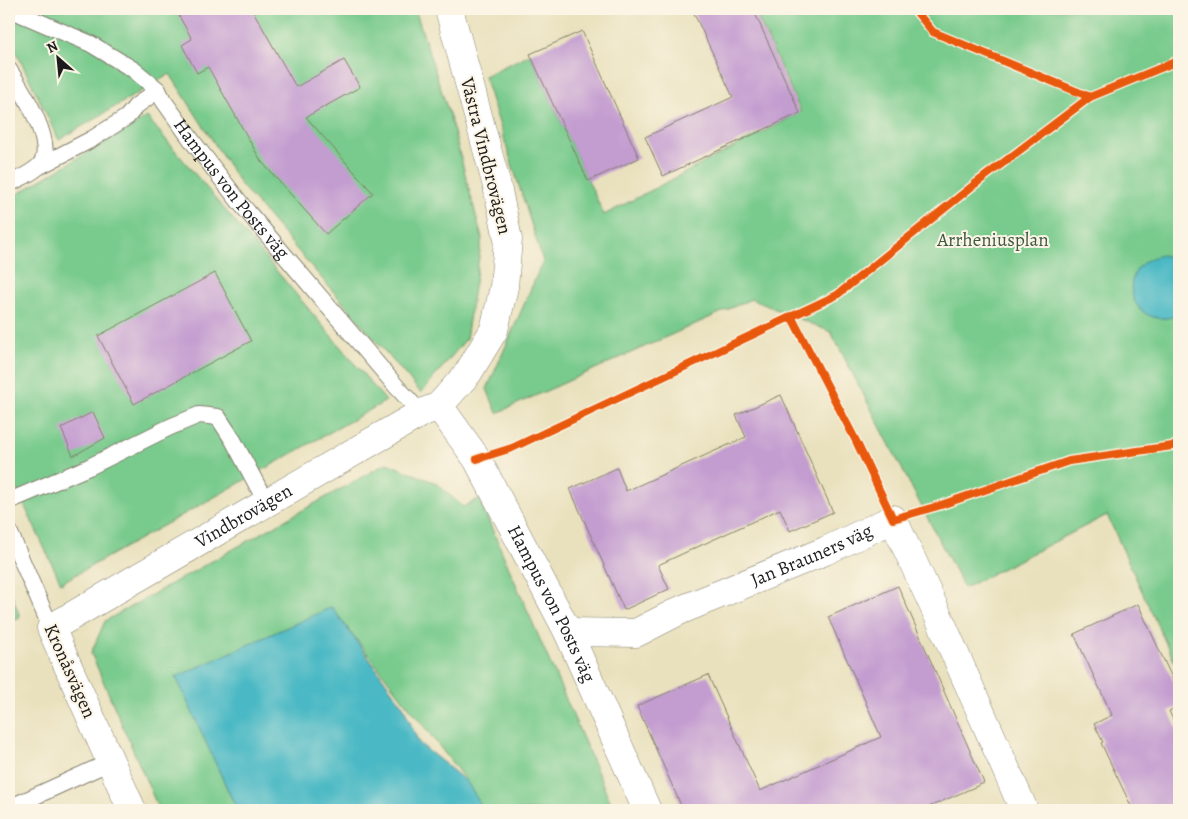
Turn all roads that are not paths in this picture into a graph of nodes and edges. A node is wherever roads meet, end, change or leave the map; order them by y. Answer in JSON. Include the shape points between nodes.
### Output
{"nodes":[{"id":1,"x":9,"y":9,"type":"edge"},
{"id":2,"x":448,"y":9,"type":"edge"},
{"id":3,"x":9,"y":70,"type":"edge"},
{"id":4,"x":158,"y":90,"type":"junction"},
{"id":5,"x":40,"y":166,"type":"junction"},
{"id":6,"x":9,"y":184,"type":"edge"},
{"id":7,"x":430,"y":409,"type":"junction"},
{"id":8,"x":9,"y":501,"type":"edge"},
{"id":9,"x":266,"y":502,"type":"junction"},
{"id":10,"x":9,"y":531,"type":"edge"},
{"id":11,"x":51,"y":628,"type":"junction"},
{"id":12,"x":568,"y":632,"type":"junction"},
{"id":13,"x":110,"y":762,"type":"junction"},
{"id":14,"x":9,"y":808,"type":"edge"},
{"id":15,"x":132,"y":810,"type":"edge"},
{"id":16,"x":648,"y":810,"type":"edge"},
{"id":17,"x":1024,"y":810,"type":"edge"}],
"edges":[{"from":1,"to":4,"type":"lane","name":"Hampus von Posts väg","via":[[91,44],[134,70]]},
{"from":2,"to":7,"type":"street","name":"Västra Vindbrovägen","via":[[508,238],[504,288],[494,330],[468,373]]},
{"from":3,"to":5,"type":"lane","via":[[25,94],[43,138],[46,154]]},
{"from":4,"to":5,"type":"lane","via":[[92,139]]},
{"from":4,"to":7,"type":"lane","name":"Hampus von Posts väg","via":[[193,142],[242,204],[396,386]]},
{"from":5,"to":6,"type":"lane"},
{"from":7,"to":9,"type":"street","name":"Vindbrovägen"},
{"from":7,"to":12,"type":"street","name":"Hampus von Posts väg","via":[[477,458]]},
{"from":8,"to":9,"type":"lane","via":[[199,415],[218,417]]},
{"from":9,"to":11,"type":"street","name":"Vindbrovägen"},
{"from":10,"to":11,"type":"lane","name":"Kronåsvägen"},
{"from":11,"to":13,"type":"street","name":"Kronåsvägen"},
{"from":12,"to":16,"type":"street","name":"Hampus von Posts väg"},
{"from":12,"to":17,"type":"street","name":"Jan Brauners väg","via":[[636,633],[681,610],[825,551],[893,519]]},
{"from":13,"to":14,"type":"lane"},
{"from":13,"to":15,"type":"street","name":"Kronåsvägen"}]}
